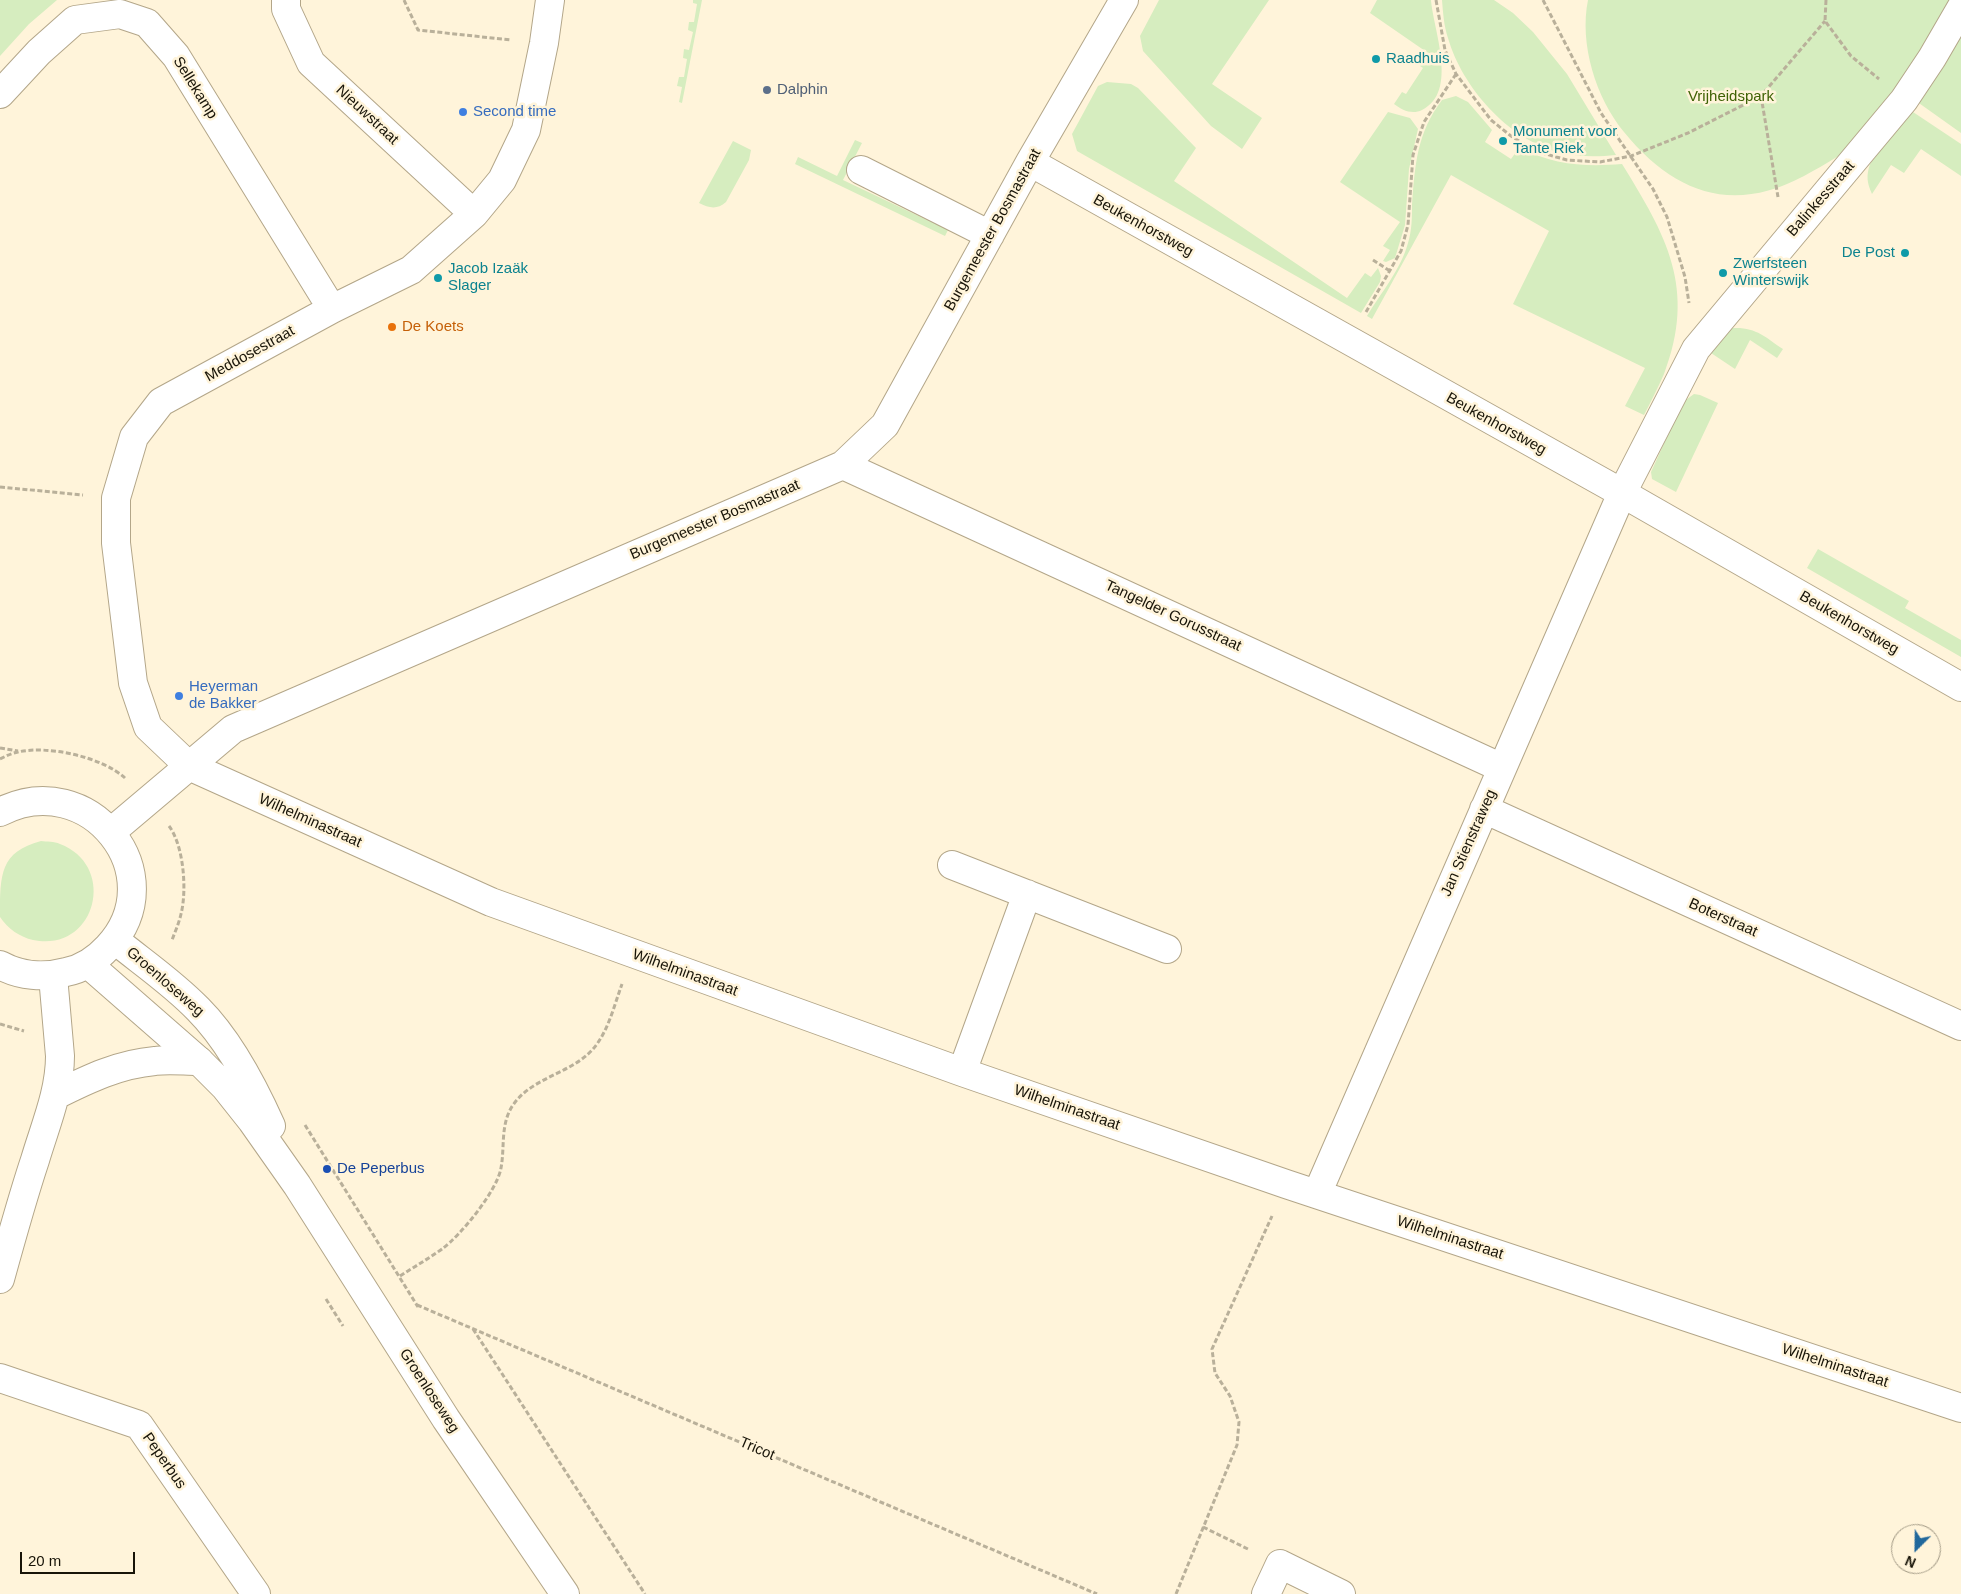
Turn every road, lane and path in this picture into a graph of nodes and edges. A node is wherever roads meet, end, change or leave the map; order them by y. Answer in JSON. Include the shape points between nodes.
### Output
{"nodes":[{"id":1,"x":286,"y":0,"type":"edge"},
{"id":2,"x":404,"y":0,"type":"edge"},
{"id":3,"x":550,"y":0,"type":"edge"},
{"id":4,"x":1124,"y":0,"type":"edge"},
{"id":5,"x":1436,"y":0,"type":"edge"},
{"id":6,"x":1543,"y":0,"type":"edge"},
{"id":7,"x":1826,"y":0,"type":"edge"},
{"id":8,"x":1961,"y":8,"type":"edge"},
{"id":9,"x":1825,"y":20,"type":"junction"},
{"id":10,"x":544,"y":44,"type":"junction"},
{"id":11,"x":1456,"y":74,"type":"junction"},
{"id":12,"x":0,"y":94,"type":"edge"},
{"id":13,"x":1760,"y":96,"type":"junction"},
{"id":14,"x":1904,"y":100,"type":"junction"},
{"id":15,"x":1631,"y":156,"type":"junction"},
{"id":16,"x":1030,"y":162,"type":"junction"},
{"id":17,"x":861,"y":170,"type":"dead end"},
{"id":18,"x":474,"y":214,"type":"junction"},
{"id":19,"x":990,"y":235,"type":"junction"},
{"id":20,"x":1786,"y":240,"type":"junction"},
{"id":21,"x":1374,"y":260,"type":"dead end"},
{"id":22,"x":1390,"y":271,"type":"junction"},
{"id":23,"x":332,"y":309,"type":"junction"},
{"id":24,"x":1349,"y":342,"type":"junction"},
{"id":25,"x":1696,"y":349,"type":"junction"},
{"id":26,"x":843,"y":465,"type":"junction"},
{"id":27,"x":0,"y":487,"type":"edge"},
{"id":28,"x":1622,"y":493,"type":"junction"},
{"id":29,"x":116,"y":498,"type":"junction"},
{"id":30,"x":1961,"y":687,"type":"edge"},
{"id":31,"x":0,"y":748,"type":"edge"},
{"id":32,"x":19,"y":752,"type":"junction"},
{"id":33,"x":0,"y":759,"type":"edge"},
{"id":34,"x":188,"y":766,"type":"junction"},
{"id":35,"x":1502,"y":768,"type":"junction"},
{"id":36,"x":149,"y":800,"type":"junction"},
{"id":37,"x":1484,"y":809,"type":"junction"},
{"id":38,"x":0,"y":812,"type":"edge"},
{"id":39,"x":111,"y":832,"type":"junction"},
{"id":40,"x":952,"y":865,"type":"dead end"},
{"id":41,"x":1027,"y":894,"type":"junction"},
{"id":42,"x":115,"y":940,"type":"junction"},
{"id":43,"x":1167,"y":949,"type":"dead end"},
{"id":44,"x":632,"y":954,"type":"junction"},
{"id":45,"x":0,"y":964,"type":"edge"},
{"id":46,"x":88,"y":964,"type":"junction"},
{"id":47,"x":53,"y":976,"type":"junction"},
{"id":48,"x":1961,"y":1026,"type":"edge"},
{"id":49,"x":198,"y":1061,"type":"junction"},
{"id":50,"x":962,"y":1072,"type":"junction"},
{"id":51,"x":56,"y":1095,"type":"junction"},
{"id":52,"x":1286,"y":1184,"type":"junction"},
{"id":53,"x":297,"y":1185,"type":"junction"},
{"id":54,"x":1317,"y":1194,"type":"junction"},
{"id":55,"x":400,"y":1276,"type":"dead end"},
{"id":56,"x":0,"y":1279,"type":"edge"},
{"id":57,"x":417,"y":1305,"type":"dead end"},
{"id":58,"x":473,"y":1328,"type":"junction"},
{"id":59,"x":0,"y":1378,"type":"edge"},
{"id":60,"x":1961,"y":1408,"type":"edge"},
{"id":61,"x":1203,"y":1527,"type":"junction"},
{"id":62,"x":1280,"y":1564,"type":"junction"},
{"id":63,"x":256,"y":1594,"type":"edge"},
{"id":64,"x":565,"y":1594,"type":"edge"},
{"id":65,"x":645,"y":1594,"type":"edge"},
{"id":66,"x":1097,"y":1594,"type":"edge"},
{"id":67,"x":1176,"y":1594,"type":"edge"},
{"id":68,"x":1266,"y":1594,"type":"edge"},
{"id":69,"x":1341,"y":1594,"type":"edge"}],
"edges":[{"from":1,"to":18,"type":"street","name":"Nieuwstraat","via":[[286,9],[311,63]]},
{"from":2,"to":10,"type":"path","via":[[418,30]]},
{"from":3,"to":10,"type":"street","name":"Meddosestraat"},
{"from":4,"to":16,"type":"street","name":"Burgemeester Bosmastraat"},
{"from":5,"to":11,"type":"path","via":[[1445,50]]},
{"from":6,"to":15,"type":"path","via":[[1601,113]]},
{"from":7,"to":9,"type":"path"},
{"from":8,"to":14,"type":"street","name":"Balinkesstraat"},
{"from":9,"to":13,"type":"path"},
{"from":9,"to":14,"type":"path","via":[[1851,56]]},
{"from":10,"to":18,"type":"street","name":"Meddosestraat","via":[[526,130],[502,180]]},
{"from":11,"to":15,"type":"path","via":[[1491,120],[1536,151],[1566,160],[1600,162]]},
{"from":11,"to":22,"type":"path","via":[[1424,122],[1413,155],[1408,226]]},
{"from":12,"to":23,"type":"street","name":"Sellekamp","via":[[39,52],[75,20],[120,14],[148,23],[176,56]]},
{"from":13,"to":15,"type":"path","via":[[1688,133]]},
{"from":13,"to":20,"type":"path"},
{"from":14,"to":20,"type":"street","name":"Balinkesstraat"},
{"from":15,"to":25,"type":"path","via":[[1667,218],[1685,277]]},
{"from":16,"to":19,"type":"street","name":"Burgemeester Bosmastraat"},
{"from":16,"to":24,"type":"street","name":"Beukenhorstweg"},
{"from":17,"to":19,"type":"street"},
{"from":18,"to":23,"type":"street","name":"Meddosestraat","via":[[411,270]]},
{"from":19,"to":26,"type":"street","name":"Burgemeester Bosmastraat","via":[[885,425]]},
{"from":20,"to":25,"type":"street","name":"Balinkesstraat"},
{"from":21,"to":22,"type":"path"},
{"from":22,"to":24,"type":"path"},
{"from":23,"to":29,"type":"street","name":"Meddosestraat","via":[[161,402],[134,437]]},
{"from":24,"to":28,"type":"street","name":"Beukenhorstweg"},
{"from":25,"to":28,"type":"street","name":"Balinkesstraat"},
{"from":26,"to":34,"type":"street","name":"Burgemeester Bosmastraat","via":[[233,729]]},
{"from":26,"to":35,"type":"street","name":"Tangelder Gorusstraat"},
{"from":27,"to":29,"type":"path"},
{"from":28,"to":30,"type":"street","name":"Beukenhorstweg"},
{"from":28,"to":35,"type":"street","name":"Jan Stienstraweg"},
{"from":29,"to":34,"type":"street","name":"Meddosestraat","via":[[116,542],[134,683],[148,727]]},
{"from":31,"to":32,"type":"path"},
{"from":32,"to":33,"type":"path"},
{"from":32,"to":36,"type":"path","via":[[51,751],[88,757],[122,775]]},
{"from":34,"to":36,"type":"street","name":"Burgemeester Bosmastraat"},
{"from":34,"to":44,"type":"street","name":"Wilhelminastraat","via":[[491,902]]},
{"from":35,"to":37,"type":"street","name":"Jan Stienstraweg"},
{"from":36,"to":39,"type":"street","name":"Burgemeester Bosmastraat"},
{"from":37,"to":48,"type":"street","name":"Boterstraat"},
{"from":37,"to":54,"type":"street","name":"Jan Stienstraweg"},
{"from":38,"to":39,"type":"street","via":[[16,804],[41,799],[67,803],[92,814]]},
{"from":39,"to":42,"type":"street","via":[[124,854],[130,880],[130,906]]},
{"from":40,"to":41,"type":"street"},
{"from":41,"to":43,"type":"street"},
{"from":41,"to":50,"type":"street"},
{"from":42,"to":46,"type":"street"},
{"from":42,"to":53,"type":"street","name":"Groenloseweg","via":[[197,1008],[215,1027],[267,1116]]},
{"from":44,"to":50,"type":"street","name":"Wilhelminastraat"},
{"from":44,"to":55,"type":"path","via":[[605,1032],[592,1050],[524,1092],[512,1106],[506,1121],[502,1166],[488,1199],[443,1248]]},
{"from":45,"to":47,"type":"street","via":[[30,975]]},
{"from":46,"to":47,"type":"street"},
{"from":46,"to":49,"type":"street","name":"Groenloseweg"},
{"from":47,"to":51,"type":"street","via":[[60,1056]]},
{"from":49,"to":51,"type":"street","via":[[157,1060],[120,1066]]},
{"from":49,"to":53,"type":"street","name":"Groenloseweg","via":[[225,1087]]},
{"from":50,"to":52,"type":"street","name":"Wilhelminastraat"},
{"from":51,"to":56,"type":"street"},
{"from":52,"to":54,"type":"street","name":"Wilhelminastraat"},
{"from":52,"to":61,"type":"path","via":[[1212,1349],[1215,1373],[1230,1396],[1239,1422],[1237,1445]]},
{"from":53,"to":64,"type":"street","name":"Groenloseweg","via":[[446,1419]]},
{"from":54,"to":60,"type":"street","name":"Wilhelminastraat"},
{"from":57,"to":58,"type":"path","name":"Tricot"},
{"from":58,"to":65,"type":"path"},
{"from":58,"to":66,"type":"path","name":"Tricot"},
{"from":59,"to":63,"type":"street","name":"Peperbus","via":[[139,1425]]},
{"from":61,"to":62,"type":"path"},
{"from":61,"to":67,"type":"path"},
{"from":62,"to":68,"type":"street"},
{"from":62,"to":69,"type":"street"}]}
